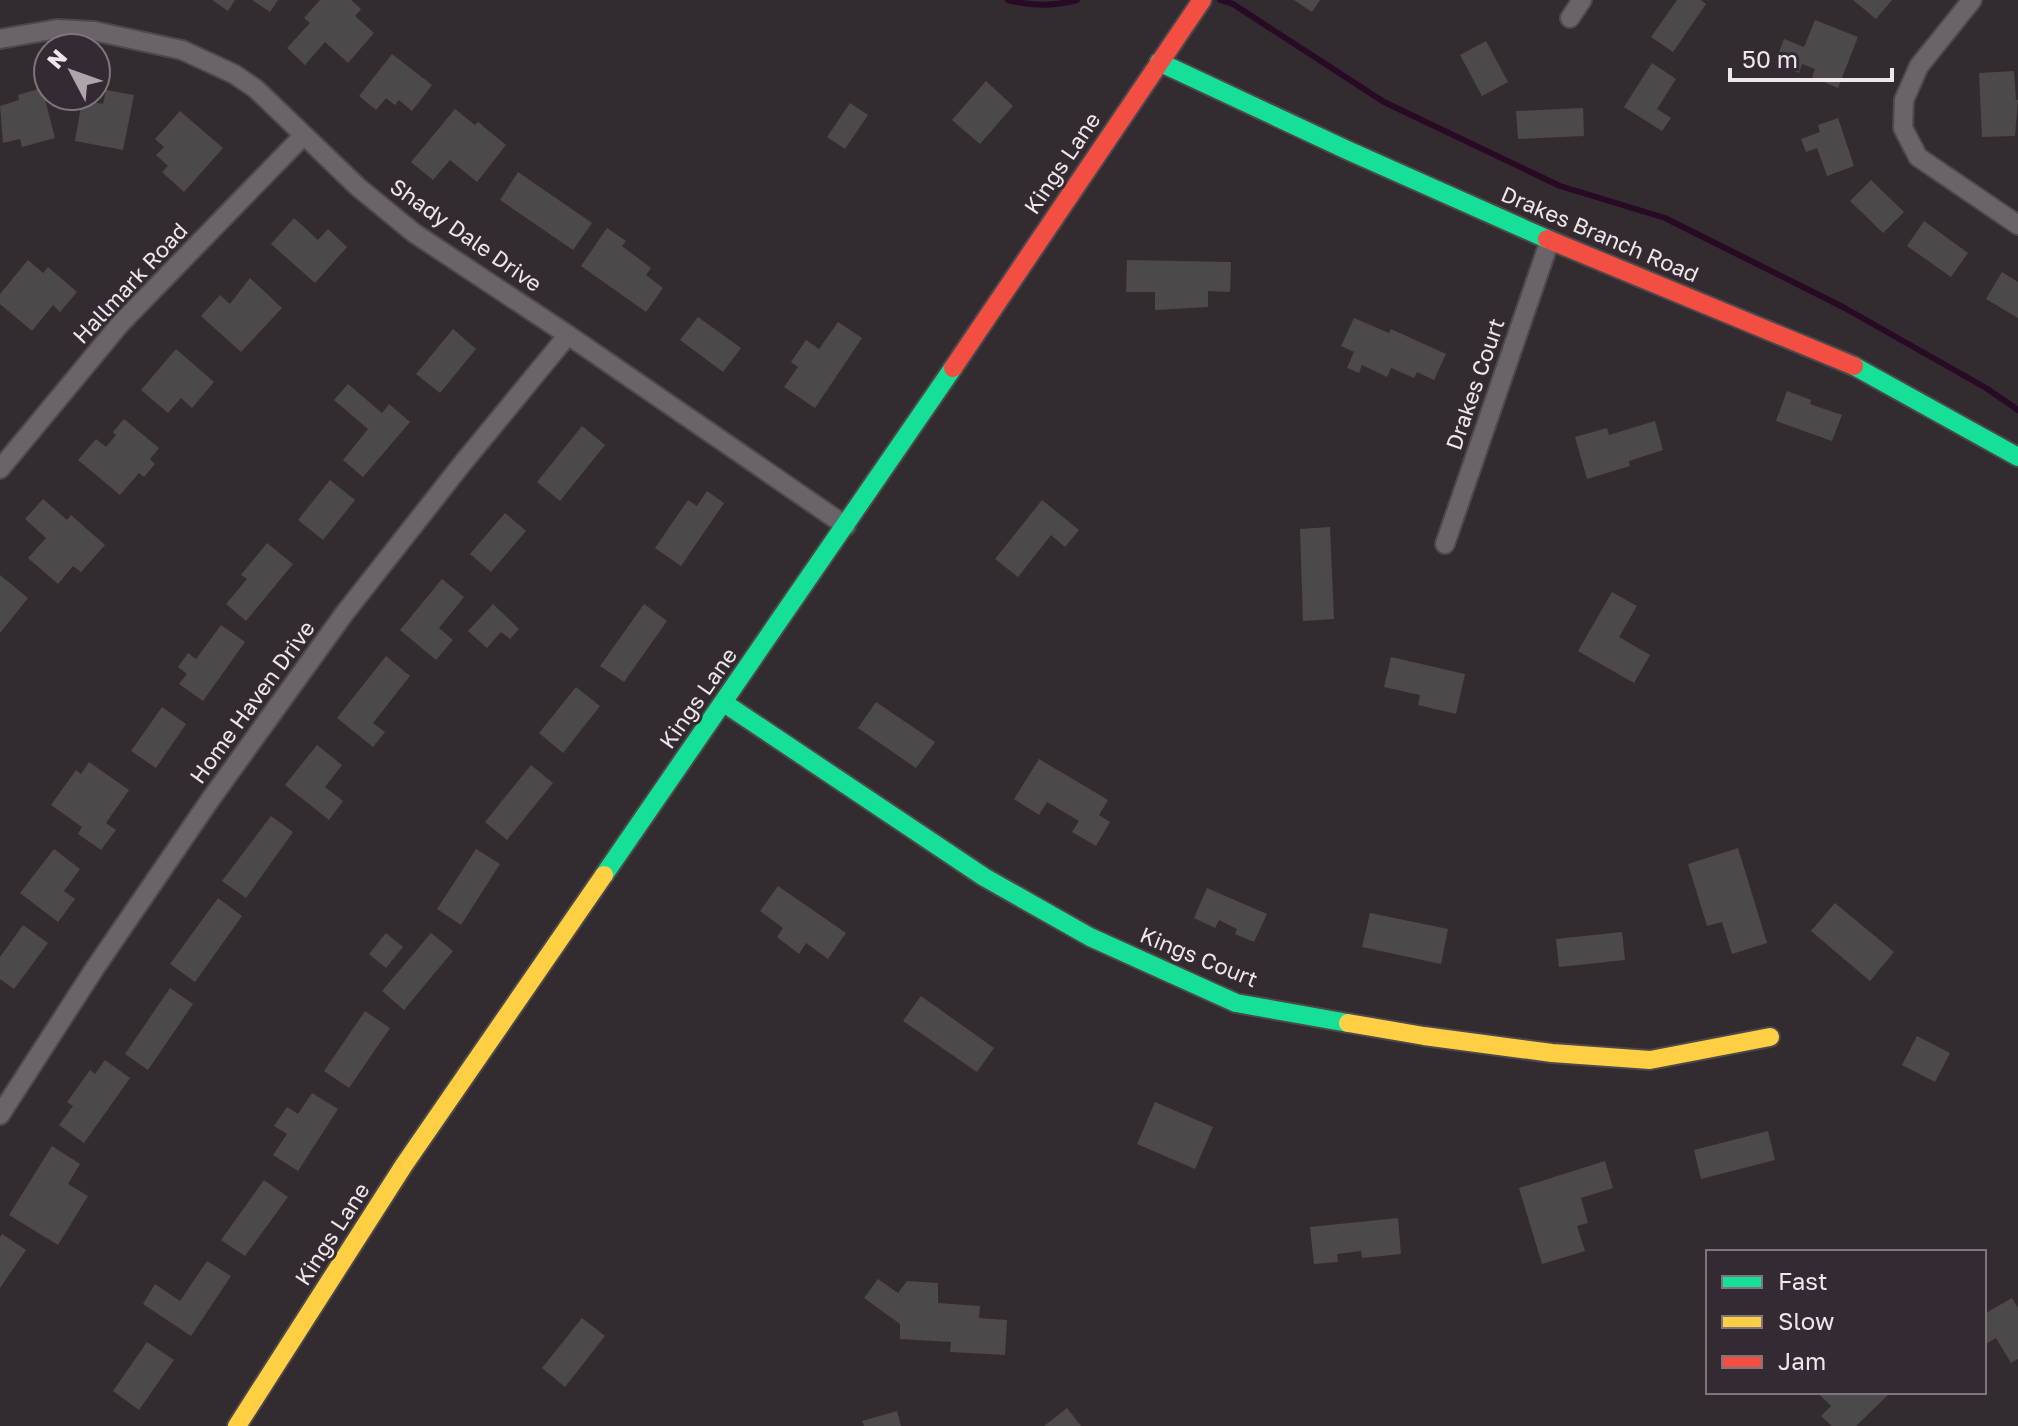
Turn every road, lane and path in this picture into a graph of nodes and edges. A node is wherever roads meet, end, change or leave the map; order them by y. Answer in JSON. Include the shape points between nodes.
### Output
{"nodes":[{"id":1,"x":1202,"y":0,"type":"edge"},
{"id":2,"x":1582,"y":0,"type":"edge"},
{"id":3,"x":1972,"y":0,"type":"edge"},
{"id":4,"x":1570,"y":18,"type":"dead end"},
{"id":5,"x":0,"y":39,"type":"edge"},
{"id":6,"x":1159,"y":62,"type":"junction"},
{"id":7,"x":303,"y":136,"type":"junction"},
{"id":8,"x":2018,"y":225,"type":"edge"},
{"id":9,"x":1550,"y":240,"type":"junction"},
{"id":10,"x":568,"y":335,"type":"junction"},
{"id":11,"x":2018,"y":457,"type":"edge"},
{"id":12,"x":0,"y":469,"type":"edge"},
{"id":13,"x":846,"y":526,"type":"junction"},
{"id":14,"x":1445,"y":544,"type":"dead end"},
{"id":15,"x":724,"y":703,"type":"junction"},
{"id":16,"x":1770,"y":1037,"type":"dead end"},
{"id":17,"x":6,"y":1091,"type":"edge"},
{"id":18,"x":0,"y":1115,"type":"edge"},
{"id":19,"x":237,"y":1426,"type":"edge"}],
"edges":[{"from":1,"to":6,"type":"street","name":"Kings Lane"},
{"from":2,"to":4,"type":"street"},
{"from":3,"to":8,"type":"street","via":[[1919,66],[1904,100],[1903,128],[1918,157]]},
{"from":5,"to":7,"type":"street","name":"Shady Dale Drive","via":[[57,29],[94,31],[182,50],[256,89]]},
{"from":6,"to":9,"type":"street","name":"Drakes Branch Road"},
{"from":6,"to":13,"type":"street","name":"Kings Lane"},
{"from":7,"to":10,"type":"street","name":"Shady Dale Drive","via":[[414,233]]},
{"from":7,"to":12,"type":"street","name":"Hallmark Road","via":[[121,323]]},
{"from":9,"to":11,"type":"street","name":"Drakes Branch Road","via":[[1868,372]]},
{"from":9,"to":14,"type":"street","name":"Drakes Court"},
{"from":10,"to":13,"type":"street","name":"Shady Dale Drive"},
{"from":10,"to":17,"type":"street","name":"Home Haven Drive","via":[[344,614]]},
{"from":13,"to":15,"type":"street","name":"Kings Lane"},
{"from":15,"to":16,"type":"street","name":"Kings Court","via":[[984,877],[1090,937],[1236,1003],[1424,1036],[1650,1060]]},
{"from":15,"to":19,"type":"street","name":"Kings Lane","via":[[404,1165]]},
{"from":17,"to":18,"type":"street","name":"Home Haven Drive"}]}
